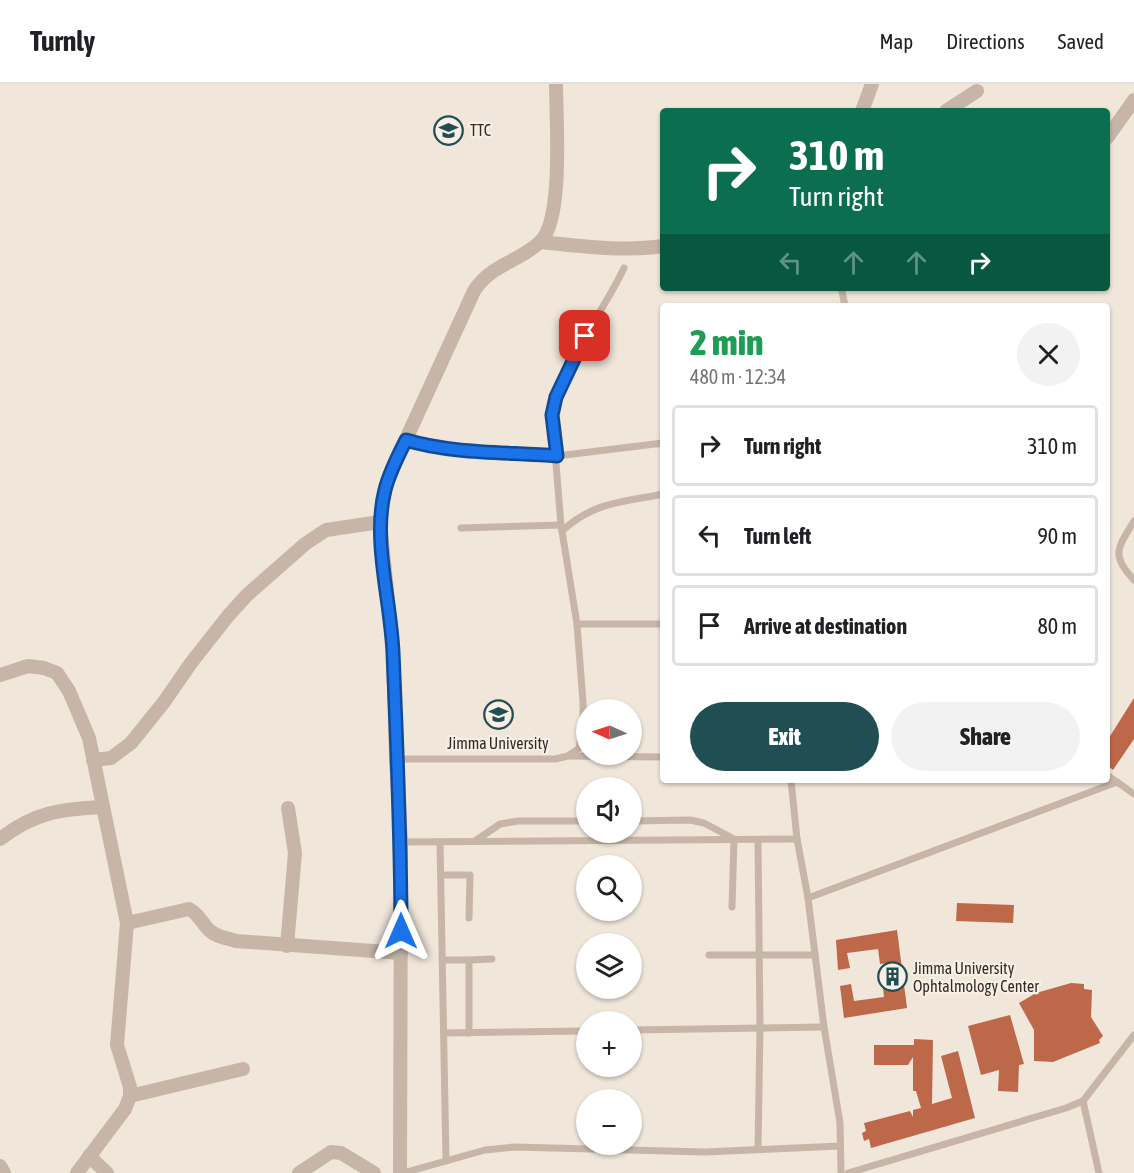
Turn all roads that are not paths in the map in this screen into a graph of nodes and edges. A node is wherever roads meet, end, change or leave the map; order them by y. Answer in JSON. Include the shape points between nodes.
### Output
{"nodes":[{"id":1,"x":556,"y":84,"type":"edge"},
{"id":2,"x":872,"y":84,"type":"edge"},
{"id":3,"x":982,"y":86,"type":"edge"},
{"id":4,"x":1134,"y":100,"type":"edge"},
{"id":5,"x":863,"y":108,"type":"edge"},
{"id":6,"x":950,"y":108,"type":"edge"},
{"id":7,"x":1110,"y":134,"type":"edge"},
{"id":8,"x":540,"y":242,"type":"junction"},
{"id":9,"x":660,"y":246,"type":"edge"},
{"id":10,"x":624,"y":268,"type":"dead end"},
{"id":11,"x":842,"y":291,"type":"dead end"},
{"id":12,"x":844,"y":303,"type":"edge"},
{"id":13,"x":406,"y":440,"type":"junction"},
{"id":14,"x":660,"y":443,"type":"edge"},
{"id":15,"x":557,"y":456,"type":"junction"},
{"id":16,"x":660,"y":495,"type":"edge"},
{"id":17,"x":1134,"y":521,"type":"edge"},
{"id":18,"x":380,"y":522,"type":"junction"},
{"id":19,"x":461,"y":528,"type":"dead end"},
{"id":20,"x":562,"y":528,"type":"junction"},
{"id":21,"x":1134,"y":580,"type":"edge"},
{"id":22,"x":576,"y":624,"type":"junction"},
{"id":23,"x":660,"y":624,"type":"edge"},
{"id":24,"x":0,"y":675,"type":"edge"},
{"id":25,"x":568,"y":756,"type":"junction"},
{"id":26,"x":660,"y":757,"type":"edge"},
{"id":27,"x":396,"y":759,"type":"junction"},
{"id":28,"x":93,"y":760,"type":"junction"},
{"id":29,"x":1110,"y":777,"type":"edge"},
{"id":30,"x":1117,"y":782,"type":"junction"},
{"id":31,"x":791,"y":783,"type":"edge"},
{"id":32,"x":1134,"y":794,"type":"edge"},
{"id":33,"x":103,"y":807,"type":"junction"},
{"id":34,"x":288,"y":808,"type":"dead end"},
{"id":35,"x":576,"y":821,"type":"edge"},
{"id":36,"x":642,"y":821,"type":"edge"},
{"id":37,"x":0,"y":839,"type":"edge"},
{"id":38,"x":734,"y":839,"type":"junction"},
{"id":39,"x":797,"y":839,"type":"junction"},
{"id":40,"x":758,"y":840,"type":"junction"},
{"id":41,"x":475,"y":841,"type":"junction"},
{"id":42,"x":400,"y":842,"type":"junction"},
{"id":43,"x":440,"y":842,"type":"junction"},
{"id":44,"x":441,"y":874,"type":"junction"},
{"id":45,"x":808,"y":898,"type":"junction"},
{"id":46,"x":732,"y":907,"type":"dead end"},
{"id":47,"x":469,"y":918,"type":"dead end"},
{"id":48,"x":127,"y":923,"type":"junction"},
{"id":49,"x":287,"y":946,"type":"junction"},
{"id":50,"x":401,"y":953,"type":"junction"},
{"id":51,"x":710,"y":955,"type":"dead end"},
{"id":52,"x":759,"y":955,"type":"junction"},
{"id":53,"x":815,"y":956,"type":"junction"},
{"id":54,"x":492,"y":959,"type":"dead end"},
{"id":55,"x":442,"y":960,"type":"junction"},
{"id":56,"x":469,"y":960,"type":"junction"},
{"id":57,"x":824,"y":1027,"type":"junction"},
{"id":58,"x":760,"y":1028,"type":"junction"},
{"id":59,"x":642,"y":1030,"type":"edge"},
{"id":60,"x":576,"y":1031,"type":"edge"},
{"id":61,"x":444,"y":1033,"type":"junction"},
{"id":62,"x":469,"y":1033,"type":"junction"},
{"id":63,"x":1134,"y":1035,"type":"edge"},
{"id":64,"x":243,"y":1069,"type":"dead end"},
{"id":65,"x":130,"y":1096,"type":"junction"},
{"id":66,"x":1083,"y":1101,"type":"junction"},
{"id":67,"x":840,"y":1146,"type":"junction"},
{"id":68,"x":758,"y":1149,"type":"junction"},
{"id":69,"x":89,"y":1156,"type":"junction"},
{"id":70,"x":446,"y":1161,"type":"junction"},
{"id":71,"x":0,"y":1166,"type":"edge"},
{"id":72,"x":4,"y":1173,"type":"edge"},
{"id":73,"x":77,"y":1173,"type":"edge"},
{"id":74,"x":108,"y":1173,"type":"edge"},
{"id":75,"x":298,"y":1173,"type":"edge"},
{"id":76,"x":374,"y":1173,"type":"edge"},
{"id":77,"x":402,"y":1173,"type":"edge"},
{"id":78,"x":841,"y":1173,"type":"edge"},
{"id":79,"x":848,"y":1173,"type":"edge"},
{"id":80,"x":1099,"y":1173,"type":"edge"}],
"edges":[{"from":1,"to":8,"type":"street","via":[[556,192],[550,229]]},
{"from":2,"to":5,"type":"street"},
{"from":3,"to":6,"type":"street"},
{"from":4,"to":7,"type":"street"},
{"from":8,"to":9,"type":"street","via":[[612,248]]},
{"from":8,"to":13,"type":"street","via":[[481,279]]},
{"from":10,"to":15,"type":"lane","via":[[556,397],[552,415]]},
{"from":11,"to":12,"type":"lane"},
{"from":13,"to":15,"type":"lane","via":[[449,448]]},
{"from":13,"to":18,"type":"street","via":[[385,488]]},
{"from":14,"to":15,"type":"lane"},
{"from":15,"to":20,"type":"lane"},
{"from":16,"to":20,"type":"lane","via":[[589,511]]},
{"from":17,"to":21,"type":"lane","via":[[1121,542],[1118,560]]},
{"from":18,"to":27,"type":"street","via":[[393,650]]},
{"from":18,"to":28,"type":"street","via":[[326,530],[305,544],[228,615],[132,743],[111,758]]},
{"from":19,"to":20,"type":"lane"},
{"from":20,"to":22,"type":"lane"},
{"from":22,"to":23,"type":"lane"},
{"from":22,"to":25,"type":"lane","via":[[583,731],[579,748]]},
{"from":24,"to":28,"type":"street","via":[[28,666],[57,673],[89,738]]},
{"from":25,"to":26,"type":"lane"},
{"from":25,"to":27,"type":"lane"},
{"from":27,"to":42,"type":"street"},
{"from":28,"to":33,"type":"street"},
{"from":29,"to":30,"type":"lane"},
{"from":30,"to":32,"type":"lane"},
{"from":30,"to":45,"type":"lane"},
{"from":31,"to":39,"type":"lane"},
{"from":33,"to":37,"type":"street","via":[[60,809],[31,819]]},
{"from":33,"to":48,"type":"street"},
{"from":34,"to":49,"type":"street","via":[[295,853]]},
{"from":35,"to":41,"type":"lane","via":[[500,824]]},
{"from":36,"to":38,"type":"lane","via":[[690,820]]},
{"from":38,"to":40,"type":"lane"},
{"from":38,"to":41,"type":"lane"},
{"from":38,"to":46,"type":"lane"},
{"from":39,"to":40,"type":"lane"},
{"from":39,"to":45,"type":"lane"},
{"from":40,"to":52,"type":"lane"},
{"from":41,"to":43,"type":"lane"},
{"from":42,"to":43,"type":"lane"},
{"from":42,"to":50,"type":"street"},
{"from":43,"to":44,"type":"lane"},
{"from":44,"to":47,"type":"lane","via":[[470,876]]},
{"from":44,"to":55,"type":"lane"},
{"from":45,"to":53,"type":"lane"},
{"from":48,"to":49,"type":"street","via":[[189,909],[217,935]]},
{"from":48,"to":65,"type":"street","via":[[117,1045]]},
{"from":49,"to":50,"type":"street"},
{"from":50,"to":77,"type":"street"},
{"from":51,"to":52,"type":"lane"},
{"from":52,"to":53,"type":"lane"},
{"from":52,"to":58,"type":"lane"},
{"from":53,"to":57,"type":"lane"},
{"from":54,"to":56,"type":"lane"},
{"from":55,"to":56,"type":"lane"},
{"from":55,"to":61,"type":"lane"},
{"from":56,"to":62,"type":"lane"},
{"from":57,"to":58,"type":"lane"},
{"from":57,"to":67,"type":"lane","via":[[840,1123]]},
{"from":58,"to":59,"type":"lane"},
{"from":58,"to":68,"type":"lane"},
{"from":60,"to":62,"type":"lane"},
{"from":61,"to":62,"type":"lane"},
{"from":61,"to":70,"type":"lane"},
{"from":63,"to":66,"type":"lane"},
{"from":64,"to":65,"type":"street"},
{"from":65,"to":69,"type":"street","via":[[125,1109]]},
{"from":66,"to":79,"type":"lane"},
{"from":66,"to":80,"type":"lane"},
{"from":67,"to":68,"type":"lane"},
{"from":67,"to":78,"type":"lane"},
{"from":68,"to":70,"type":"lane","via":[[705,1152],[514,1147]]},
{"from":69,"to":73,"type":"street"},
{"from":69,"to":74,"type":"street"},
{"from":70,"to":77,"type":"lane"},
{"from":71,"to":72,"type":"street"},
{"from":75,"to":76,"type":"street","via":[[331,1152]]}]}
